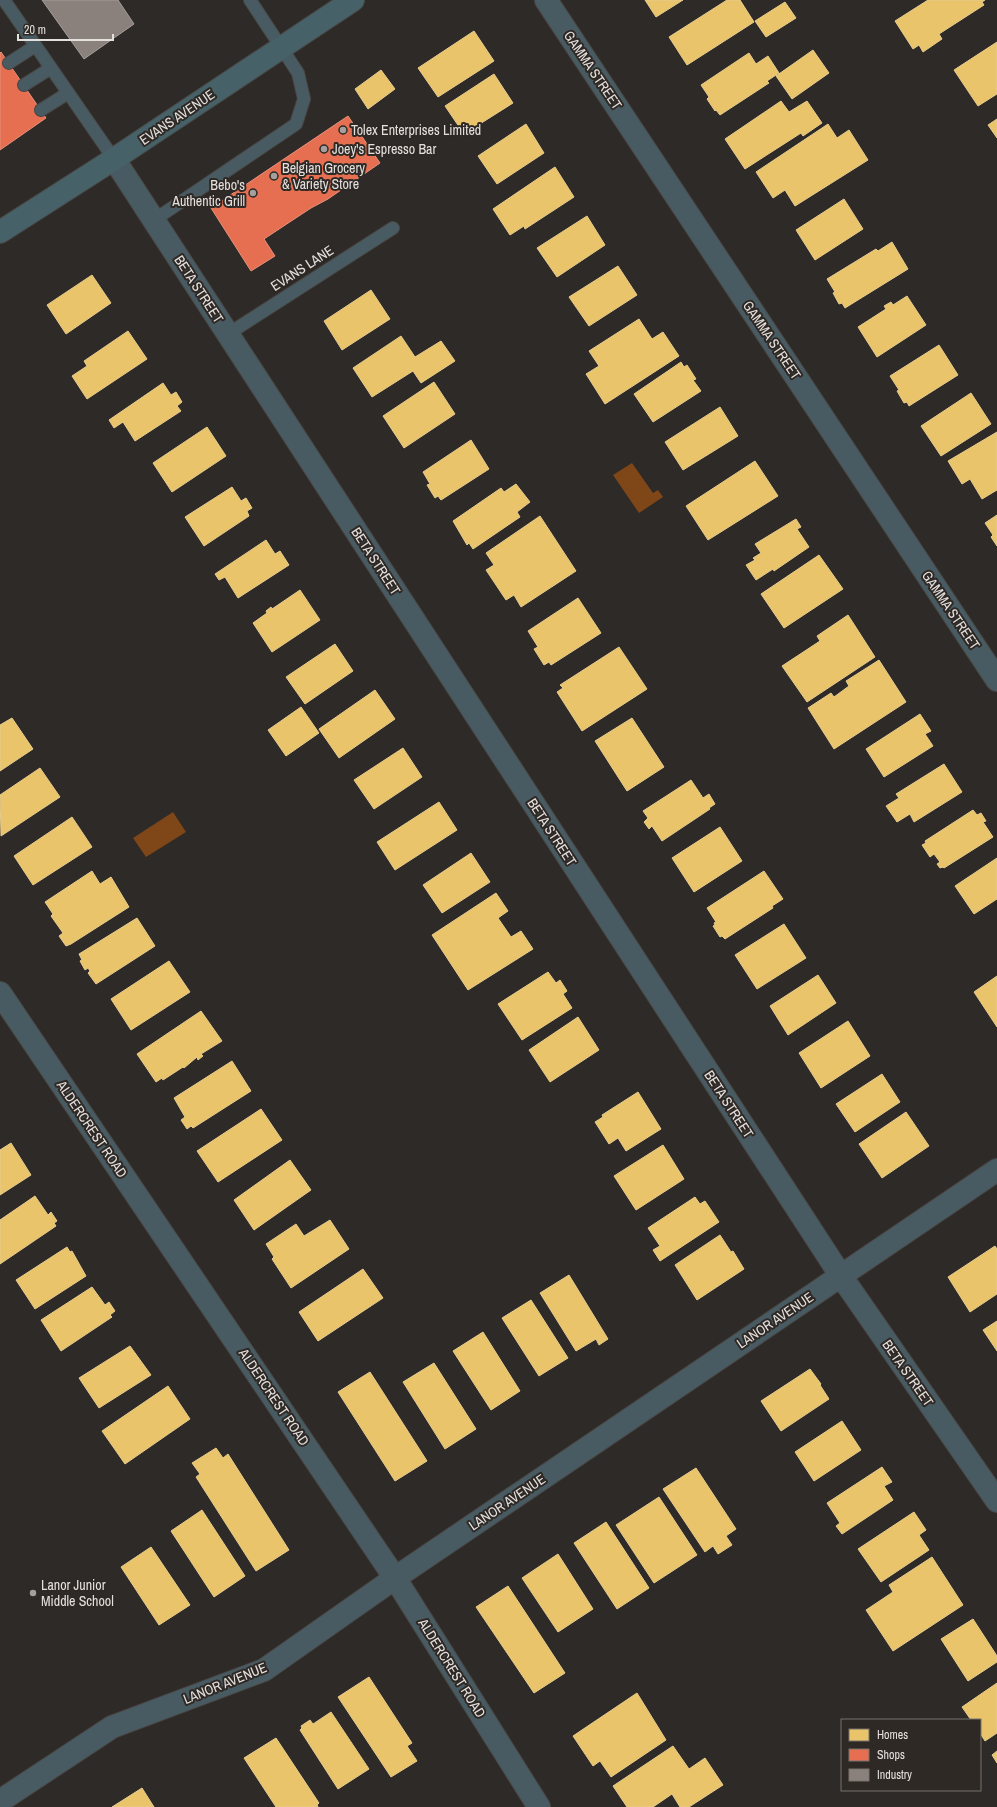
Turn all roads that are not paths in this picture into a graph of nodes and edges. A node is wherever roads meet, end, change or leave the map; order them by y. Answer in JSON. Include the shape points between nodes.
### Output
{"nodes":[{"id":1,"x":4,"y":0,"type":"edge"},
{"id":2,"x":250,"y":0,"type":"edge"},
{"id":3,"x":353,"y":0,"type":"edge"},
{"id":4,"x":546,"y":0,"type":"edge"},
{"id":5,"x":36,"y":46,"type":"junction"},
{"id":6,"x":282,"y":47,"type":"junction"},
{"id":7,"x":9,"y":63,"type":"dead end"},
{"id":8,"x":51,"y":68,"type":"junction"},
{"id":9,"x":24,"y":85,"type":"dead end"},
{"id":10,"x":68,"y":93,"type":"junction"},
{"id":11,"x":41,"y":110,"type":"dead end"},
{"id":12,"x":114,"y":159,"type":"junction"},
{"id":13,"x":154,"y":220,"type":"junction"},
{"id":14,"x":393,"y":228,"type":"dead end"},
{"id":15,"x":0,"y":232,"type":"edge"},
{"id":16,"x":228,"y":334,"type":"junction"},
{"id":17,"x":997,"y":680,"type":"edge"},
{"id":18,"x":0,"y":993,"type":"edge"},
{"id":19,"x":997,"y":1170,"type":"edge"},
{"id":20,"x":840,"y":1276,"type":"junction"},
{"id":21,"x":997,"y":1501,"type":"edge"},
{"id":22,"x":396,"y":1578,"type":"junction"},
{"id":23,"x":3,"y":1802,"type":"edge"},
{"id":24,"x":539,"y":1807,"type":"edge"}],
"edges":[{"from":1,"to":5,"type":"lane"},
{"from":2,"to":6,"type":"lane"},
{"from":3,"to":6,"type":"main road","name":"EVANS AVENUE"},
{"from":4,"to":17,"type":"street","name":"GAMMA STREET"},
{"from":5,"to":7,"type":"lane"},
{"from":5,"to":8,"type":"lane"},
{"from":6,"to":12,"type":"main road","name":"EVANS AVENUE"},
{"from":6,"to":13,"type":"lane","via":[[298,73],[304,99],[296,124]]},
{"from":8,"to":9,"type":"lane"},
{"from":8,"to":10,"type":"lane"},
{"from":10,"to":11,"type":"lane"},
{"from":10,"to":12,"type":"lane"},
{"from":12,"to":13,"type":"street","name":"BETA STREET"},
{"from":12,"to":15,"type":"main road","name":"EVANS AVENUE"},
{"from":13,"to":16,"type":"street","name":"BETA STREET"},
{"from":14,"to":16,"type":"lane","name":"EVANS LANE"},
{"from":16,"to":20,"type":"street","name":"BETA STREET"},
{"from":18,"to":22,"type":"street","name":"ALDERCREST ROAD"},
{"from":19,"to":20,"type":"street","name":"LANOR AVENUE"},
{"from":20,"to":21,"type":"street","name":"BETA STREET"},
{"from":20,"to":22,"type":"street","name":"LANOR AVENUE"},
{"from":22,"to":23,"type":"street","name":"LANOR AVENUE","via":[[264,1670],[112,1727]]},
{"from":22,"to":24,"type":"street","name":"ALDERCREST ROAD"}]}
